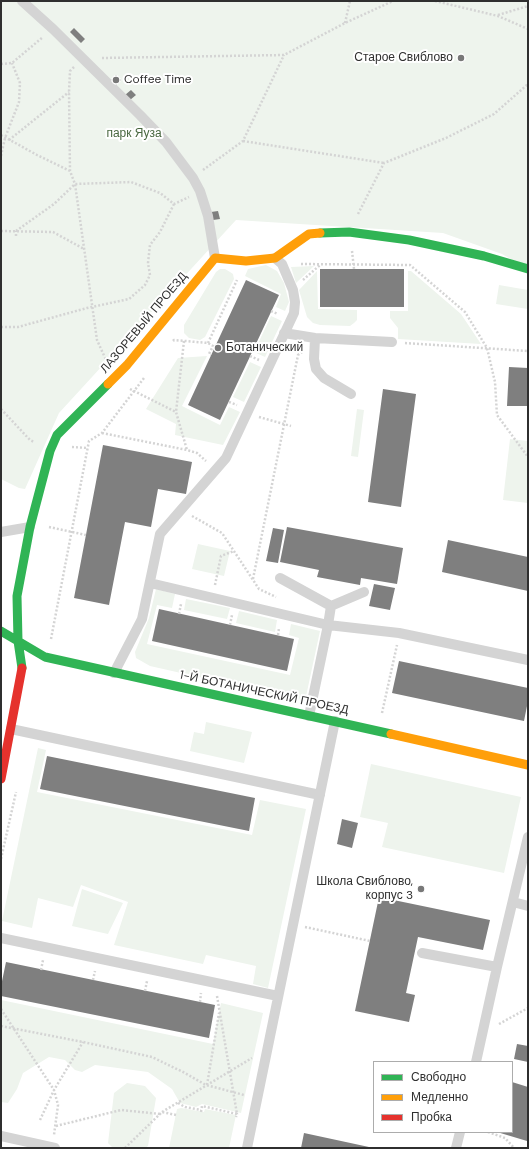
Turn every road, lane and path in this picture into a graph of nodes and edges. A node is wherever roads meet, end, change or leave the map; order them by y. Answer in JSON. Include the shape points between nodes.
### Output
{"nodes":[{"id":1,"x":22,"y":1,"type":"edge"},
{"id":2,"x":350,"y":1,"type":"edge"},
{"id":3,"x":393,"y":1,"type":"edge"},
{"id":4,"x":435,"y":1,"type":"edge"},
{"id":5,"x":528,"y":6,"type":"edge"},
{"id":6,"x":498,"y":16,"type":"junction"},
{"id":7,"x":345,"y":23,"type":"junction"},
{"id":8,"x":528,"y":29,"type":"edge"},
{"id":9,"x":41,"y":40,"type":"dead end"},
{"id":10,"x":284,"y":55,"type":"junction"},
{"id":11,"x":83,"y":58,"type":"junction"},
{"id":12,"x":12,"y":63,"type":"junction"},
{"id":13,"x":1,"y":64,"type":"edge"},
{"id":14,"x":528,"y":84,"type":"edge"},
{"id":15,"x":69,"y":92,"type":"junction"},
{"id":16,"x":1,"y":135,"type":"edge"},
{"id":17,"x":5,"y":138,"type":"junction"},
{"id":18,"x":9,"y":140,"type":"junction"},
{"id":19,"x":243,"y":140,"type":"junction"},
{"id":20,"x":1,"y":156,"type":"edge"},
{"id":21,"x":384,"y":163,"type":"junction"},
{"id":22,"x":202,"y":170,"type":"dead end"},
{"id":23,"x":70,"y":171,"type":"junction"},
{"id":24,"x":75,"y":184,"type":"junction"},
{"id":25,"x":200,"y":191,"type":"junction"},
{"id":26,"x":174,"y":204,"type":"junction"},
{"id":27,"x":1,"y":231,"type":"edge"},
{"id":28,"x":16,"y":231,"type":"junction"},
{"id":29,"x":349,"y":232,"type":"junction"},
{"id":30,"x":16,"y":236,"type":"dead end"},
{"id":31,"x":84,"y":250,"type":"junction"},
{"id":32,"x":214,"y":258,"type":"junction"},
{"id":33,"x":246,"y":261,"type":"junction"},
{"id":34,"x":279,"y":261,"type":"junction"},
{"id":35,"x":320,"y":264,"type":"junction"},
{"id":36,"x":528,"y":269,"type":"edge"},
{"id":37,"x":293,"y":290,"type":"junction"},
{"id":38,"x":92,"y":307,"type":"junction"},
{"id":39,"x":1,"y":327,"type":"edge"},
{"id":40,"x":284,"y":333,"type":"junction"},
{"id":41,"x":97,"y":340,"type":"dead end"},
{"id":42,"x":184,"y":341,"type":"junction"},
{"id":43,"x":392,"y":342,"type":"joint"},
{"id":44,"x":208,"y":343,"type":"junction"},
{"id":45,"x":315,"y":344,"type":"junction"},
{"id":46,"x":170,"y":346,"type":"dead end"},
{"id":47,"x":487,"y":348,"type":"junction"},
{"id":48,"x":528,"y":350,"type":"edge"},
{"id":49,"x":211,"y":355,"type":"dead end"},
{"id":50,"x":147,"y":374,"type":"dead end"},
{"id":51,"x":133,"y":392,"type":"junction"},
{"id":52,"x":350,"y":394,"type":"dead end"},
{"id":53,"x":1,"y":409,"type":"edge"},
{"id":54,"x":248,"y":411,"type":"junction"},
{"id":55,"x":176,"y":412,"type":"junction"},
{"id":56,"x":284,"y":424,"type":"junction"},
{"id":57,"x":291,"y":426,"type":"dead end"},
{"id":58,"x":102,"y":433,"type":"junction"},
{"id":59,"x":35,"y":443,"type":"dead end"},
{"id":60,"x":187,"y":450,"type":"junction"},
{"id":61,"x":528,"y":457,"type":"edge"},
{"id":62,"x":215,"y":470,"type":"junction"},
{"id":63,"x":180,"y":510,"type":"junction"},
{"id":64,"x":30,"y":527,"type":"junction"},
{"id":65,"x":1,"y":532,"type":"edge"},
{"id":66,"x":234,"y":551,"type":"junction"},
{"id":67,"x":280,"y":578,"type":"dead end"},
{"id":68,"x":252,"y":579,"type":"junction"},
{"id":69,"x":150,"y":583,"type":"junction"},
{"id":70,"x":364,"y":592,"type":"dead end"},
{"id":71,"x":212,"y":597,"type":"junction"},
{"id":72,"x":278,"y":598,"type":"dead end"},
{"id":73,"x":331,"y":606,"type":"junction"},
{"id":74,"x":328,"y":625,"type":"junction"},
{"id":75,"x":1,"y":631,"type":"edge"},
{"id":76,"x":399,"y":633,"type":"junction"},
{"id":77,"x":51,"y":639,"type":"dead end"},
{"id":78,"x":18,"y":641,"type":"junction"},
{"id":79,"x":528,"y":660,"type":"edge"},
{"id":80,"x":114,"y":673,"type":"junction"},
{"id":81,"x":309,"y":716,"type":"junction"},
{"id":82,"x":335,"y":721,"type":"junction"},
{"id":83,"x":11,"y":729,"type":"junction"},
{"id":84,"x":378,"y":731,"type":"junction"},
{"id":85,"x":528,"y":765,"type":"edge"},
{"id":86,"x":1,"y":779,"type":"edge"},
{"id":87,"x":16,"y":792,"type":"dead end"},
{"id":88,"x":320,"y":795,"type":"junction"},
{"id":89,"x":528,"y":837,"type":"edge"},
{"id":90,"x":1,"y":859,"type":"edge"},
{"id":91,"x":513,"y":902,"type":"junction"},
{"id":92,"x":528,"y":906,"type":"edge"},
{"id":93,"x":293,"y":924,"type":"junction"},
{"id":94,"x":1,"y":938,"type":"edge"},
{"id":95,"x":370,"y":941,"type":"dead end"},
{"id":96,"x":422,"y":953,"type":"dead end"},
{"id":97,"x":44,"y":956,"type":"dead end"},
{"id":98,"x":96,"y":967,"type":"dead end"},
{"id":99,"x":497,"y":967,"type":"junction"},
{"id":100,"x":41,"y":970,"type":"dead end"},
{"id":101,"x":93,"y":980,"type":"dead end"},
{"id":102,"x":216,"y":991,"type":"dead end"},
{"id":103,"x":278,"y":996,"type":"junction"},
{"id":104,"x":528,"y":1008,"type":"edge"},
{"id":105,"x":1,"y":1009,"type":"edge"},
{"id":106,"x":220,"y":1010,"type":"junction"},
{"id":107,"x":1,"y":1026,"type":"edge"},
{"id":108,"x":14,"y":1028,"type":"junction"},
{"id":109,"x":482,"y":1033,"type":"junction"},
{"id":110,"x":83,"y":1042,"type":"junction"},
{"id":111,"x":253,"y":1057,"type":"dead end"},
{"id":112,"x":476,"y":1061,"type":"edge"},
{"id":113,"x":230,"y":1071,"type":"junction"},
{"id":114,"x":206,"y":1085,"type":"junction"},
{"id":115,"x":54,"y":1090,"type":"junction"},
{"id":116,"x":234,"y":1092,"type":"junction"},
{"id":117,"x":250,"y":1097,"type":"dead end"},
{"id":118,"x":178,"y":1103,"type":"junction"},
{"id":119,"x":161,"y":1113,"type":"junction"},
{"id":120,"x":237,"y":1114,"type":"junction"},
{"id":121,"x":176,"y":1115,"type":"dead end"},
{"id":122,"x":236,"y":1117,"type":"dead end"},
{"id":123,"x":40,"y":1120,"type":"dead end"},
{"id":124,"x":56,"y":1126,"type":"junction"},
{"id":125,"x":460,"y":1133,"type":"edge"},
{"id":126,"x":491,"y":1133,"type":"edge"},
{"id":127,"x":1,"y":1136,"type":"edge"},
{"id":128,"x":53,"y":1147,"type":"edge"},
{"id":129,"x":125,"y":1148,"type":"edge"},
{"id":130,"x":247,"y":1148,"type":"edge"},
{"id":131,"x":456,"y":1148,"type":"edge"},
{"id":132,"x":514,"y":1148,"type":"edge"}],
"edges":[{"from":1,"to":11,"type":"lane"},
{"from":2,"to":7,"type":"path"},
{"from":3,"to":7,"type":"path"},
{"from":4,"to":6,"type":"path"},
{"from":5,"to":6,"type":"path"},
{"from":6,"to":8,"type":"path"},
{"from":7,"to":10,"type":"path"},
{"from":9,"to":12,"type":"path"},
{"from":10,"to":11,"type":"path"},
{"from":10,"to":19,"type":"path"},
{"from":11,"to":15,"type":"path","via":[[70,71]]},
{"from":11,"to":25,"type":"lane","via":[[166,142]]},
{"from":12,"to":13,"type":"path"},
{"from":12,"to":17,"type":"path","via":[[20,83],[19,102]]},
{"from":14,"to":21,"type":"path","via":[[494,114],[446,138]]},
{"from":15,"to":18,"type":"path"},
{"from":15,"to":23,"type":"path"},
{"from":16,"to":17,"type":"path"},
{"from":17,"to":18,"type":"path"},
{"from":17,"to":20,"type":"path"},
{"from":18,"to":23,"type":"path"},
{"from":19,"to":21,"type":"path"},
{"from":19,"to":22,"type":"path"},
{"from":21,"to":29,"type":"path"},
{"from":23,"to":24,"type":"path"},
{"from":24,"to":26,"type":"path","via":[[132,182],[160,193]]},
{"from":24,"to":28,"type":"path","via":[[54,204]]},
{"from":24,"to":31,"type":"path"},
{"from":25,"to":26,"type":"path"},
{"from":25,"to":32,"type":"lane","via":[[208,216]]},
{"from":26,"to":38,"type":"path","via":[[160,232],[150,245],[150,275],[145,285],[129,299]]},
{"from":27,"to":28,"type":"path"},
{"from":28,"to":30,"type":"path"},
{"from":28,"to":31,"type":"path","via":[[53,232]]},
{"from":29,"to":34,"type":"street","via":[[309,234]]},
{"from":29,"to":36,"type":"street","via":[[417,242],[484,256]]},
{"from":31,"to":38,"type":"path"},
{"from":32,"to":33,"type":"street"},
{"from":32,"to":64,"type":"street","name":"ЛАЗОРЕВЫЙ ПРОЕЗД","via":[[127,365],[58,435],[50,451]]},
{"from":33,"to":34,"type":"street"},
{"from":33,"to":44,"type":"path"},
{"from":34,"to":35,"type":"path"},
{"from":34,"to":37,"type":"lane"},
{"from":35,"to":37,"type":"path"},
{"from":35,"to":47,"type":"path","via":[[410,265],[465,312]]},
{"from":37,"to":40,"type":"lane","via":[[294,312]]},
{"from":38,"to":39,"type":"path","via":[[18,327]]},
{"from":38,"to":41,"type":"path"},
{"from":40,"to":45,"type":"lane"},
{"from":40,"to":54,"type":"lane"},
{"from":42,"to":44,"type":"path"},
{"from":42,"to":46,"type":"path","via":[[174,340]]},
{"from":42,"to":55,"type":"path"},
{"from":43,"to":45,"type":"lane"},
{"from":43,"to":47,"type":"path"},
{"from":44,"to":49,"type":"path","via":[[213,346],[209,354]]},
{"from":45,"to":52,"type":"lane","via":[[316,368],[324,378]]},
{"from":45,"to":56,"type":"path","via":[[298,354]]},
{"from":47,"to":48,"type":"path"},
{"from":47,"to":61,"type":"path","via":[[495,382],[497,415]]},
{"from":50,"to":51,"type":"path"},
{"from":51,"to":55,"type":"path"},
{"from":51,"to":58,"type":"path"},
{"from":53,"to":59,"type":"path"},
{"from":54,"to":56,"type":"path"},
{"from":54,"to":62,"type":"lane","via":[[226,458]]},
{"from":55,"to":60,"type":"path"},
{"from":56,"to":57,"type":"path"},
{"from":56,"to":68,"type":"path"},
{"from":58,"to":60,"type":"path"},
{"from":58,"to":77,"type":"path","via":[[89,441]]},
{"from":60,"to":62,"type":"path","via":[[197,453]]},
{"from":62,"to":63,"type":"lane"},
{"from":63,"to":66,"type":"path","via":[[222,533]]},
{"from":63,"to":69,"type":"lane","via":[[160,534]]},
{"from":64,"to":65,"type":"lane"},
{"from":64,"to":78,"type":"street","name":"ЛАЗОРЕВЫЙ ПРОЕЗД","via":[[17,596]]},
{"from":66,"to":68,"type":"path"},
{"from":66,"to":71,"type":"path","via":[[221,556]]},
{"from":67,"to":73,"type":"lane"},
{"from":68,"to":72,"type":"path","via":[[259,588]]},
{"from":69,"to":71,"type":"lane"},
{"from":69,"to":80,"type":"lane","via":[[142,619]]},
{"from":70,"to":73,"type":"lane"},
{"from":71,"to":74,"type":"lane"},
{"from":73,"to":74,"type":"lane"},
{"from":74,"to":76,"type":"lane"},
{"from":74,"to":81,"type":"lane"},
{"from":75,"to":78,"type":"street","name":"1-Й БОТАНИЧЕСКИЙ ПРОЕЗД"},
{"from":76,"to":79,"type":"lane"},
{"from":76,"to":84,"type":"path"},
{"from":78,"to":80,"type":"street","name":"1-Й БОТАНИЧЕСКИЙ ПРОЕЗД","via":[[45,657]]},
{"from":78,"to":83,"type":"street","name":"ЛАЗОРЕВЫЙ ПРОЕЗД","via":[[22,669]]},
{"from":80,"to":81,"type":"street","name":"1-Й БОТАНИЧЕСКИЙ ПРОЕЗД"},
{"from":81,"to":82,"type":"street","name":"1-Й БОТАНИЧЕСКИЙ ПРОЕЗД"},
{"from":82,"to":84,"type":"street","name":"1-Й БОТАНИЧЕСКИЙ ПРОЕЗД"},
{"from":82,"to":88,"type":"lane"},
{"from":83,"to":86,"type":"street","name":"ЛАЗОРЕВЫЙ ПРОЕЗД"},
{"from":83,"to":88,"type":"lane"},
{"from":84,"to":85,"type":"street","name":"1-Й БОТАНИЧЕСКИЙ ПРОЕЗД"},
{"from":87,"to":90,"type":"path"},
{"from":88,"to":93,"type":"lane"},
{"from":89,"to":91,"type":"lane"},
{"from":91,"to":92,"type":"lane"},
{"from":91,"to":99,"type":"lane"},
{"from":93,"to":95,"type":"path"},
{"from":93,"to":103,"type":"lane"},
{"from":94,"to":103,"type":"lane"},
{"from":96,"to":99,"type":"lane"},
{"from":97,"to":100,"type":"path"},
{"from":98,"to":101,"type":"path"},
{"from":99,"to":109,"type":"lane"},
{"from":102,"to":106,"type":"path"},
{"from":103,"to":130,"type":"lane"},
{"from":104,"to":109,"type":"path"},
{"from":105,"to":108,"type":"path"},
{"from":106,"to":113,"type":"path"},
{"from":106,"to":114,"type":"path"},
{"from":107,"to":108,"type":"path"},
{"from":108,"to":110,"type":"path"},
{"from":108,"to":115,"type":"path"},
{"from":109,"to":112,"type":"lane"},
{"from":110,"to":114,"type":"path","via":[[152,1057]]},
{"from":110,"to":115,"type":"path"},
{"from":111,"to":113,"type":"path"},
{"from":113,"to":114,"type":"path"},
{"from":113,"to":116,"type":"path"},
{"from":114,"to":116,"type":"path"},
{"from":114,"to":118,"type":"path"},
{"from":115,"to":123,"type":"path"},
{"from":115,"to":124,"type":"path","via":[[58,1105]]},
{"from":116,"to":117,"type":"path"},
{"from":116,"to":120,"type":"path"},
{"from":118,"to":119,"type":"path"},
{"from":118,"to":120,"type":"path","via":[[201,1111],[202,1106]]},
{"from":119,"to":121,"type":"path"},
{"from":119,"to":124,"type":"path","via":[[121,1110]]},
{"from":119,"to":129,"type":"path"},
{"from":120,"to":122,"type":"path"},
{"from":124,"to":128,"type":"path"},
{"from":125,"to":131,"type":"lane"},
{"from":126,"to":132,"type":"path","via":[[505,1138]]},
{"from":127,"to":128,"type":"lane"}]}
